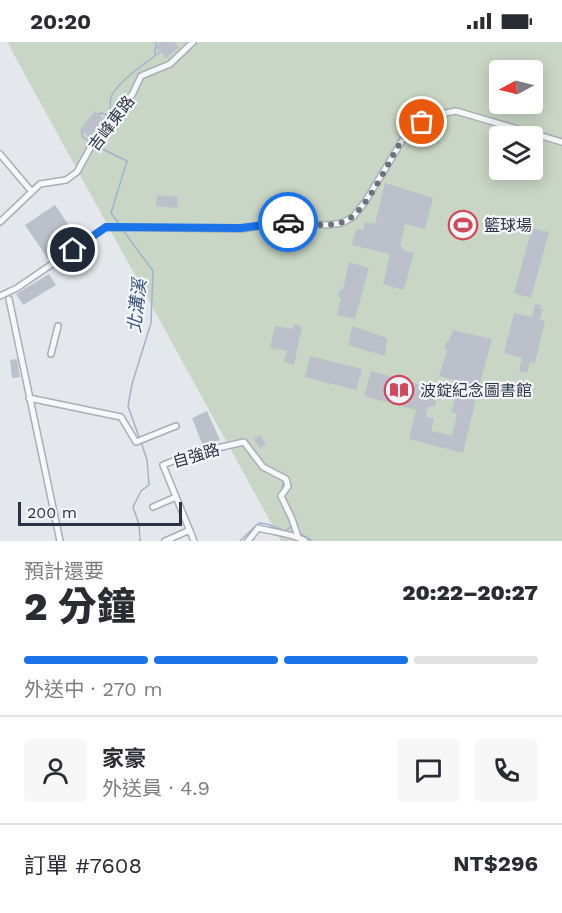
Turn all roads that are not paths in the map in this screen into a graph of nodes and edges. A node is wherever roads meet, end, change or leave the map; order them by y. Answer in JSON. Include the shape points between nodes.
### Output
{"nodes":[{"id":1,"x":193,"y":42,"type":"edge"},
{"id":2,"x":562,"y":142,"type":"edge"},
{"id":3,"x":0,"y":154,"type":"edge"},
{"id":4,"x":32,"y":192,"type":"junction"},
{"id":5,"x":0,"y":219,"type":"edge"},
{"id":6,"x":3,"y":295,"type":"edge"},
{"id":7,"x":58,"y":326,"type":"dead end"},
{"id":8,"x":51,"y":354,"type":"dead end"},
{"id":9,"x":29,"y":398,"type":"junction"},
{"id":10,"x":176,"y":426,"type":"dead end"},
{"id":11,"x":176,"y":497,"type":"junction"},
{"id":12,"x":153,"y":507,"type":"dead end"},
{"id":13,"x":189,"y":531,"type":"junction"},
{"id":14,"x":298,"y":537,"type":"junction"},
{"id":15,"x":60,"y":541,"type":"edge"},
{"id":16,"x":165,"y":541,"type":"edge"},
{"id":17,"x":194,"y":541,"type":"edge"},
{"id":18,"x":248,"y":541,"type":"edge"},
{"id":19,"x":305,"y":541,"type":"edge"}],
"edges":[{"from":1,"to":4,"type":"street","name":"吉峰東路","via":[[170,64],[141,76],[77,172],[66,180],[40,184]]},
{"from":2,"to":6,"type":"street","via":[[456,111],[446,112],[427,118],[405,136],[365,202],[342,223],[285,222],[241,228],[106,227]]},
{"from":3,"to":4,"type":"street"},
{"from":4,"to":5,"type":"street","name":"吉峰東路"},
{"from":6,"to":9,"type":"street"},
{"from":7,"to":8,"type":"street"},
{"from":9,"to":10,"type":"street","name":"自強路","via":[[121,417],[136,442]]},
{"from":9,"to":15,"type":"street"},
{"from":11,"to":12,"type":"street"},
{"from":11,"to":13,"type":"street","name":"自強路"},
{"from":11,"to":14,"type":"street","name":"自強路","via":[[163,465],[244,442],[263,467],[286,479],[288,486],[281,496]]},
{"from":13,"to":16,"type":"street"},
{"from":13,"to":17,"type":"street","name":"自強路"},
{"from":14,"to":18,"type":"street","via":[[258,528]]},
{"from":14,"to":19,"type":"street"}]}
